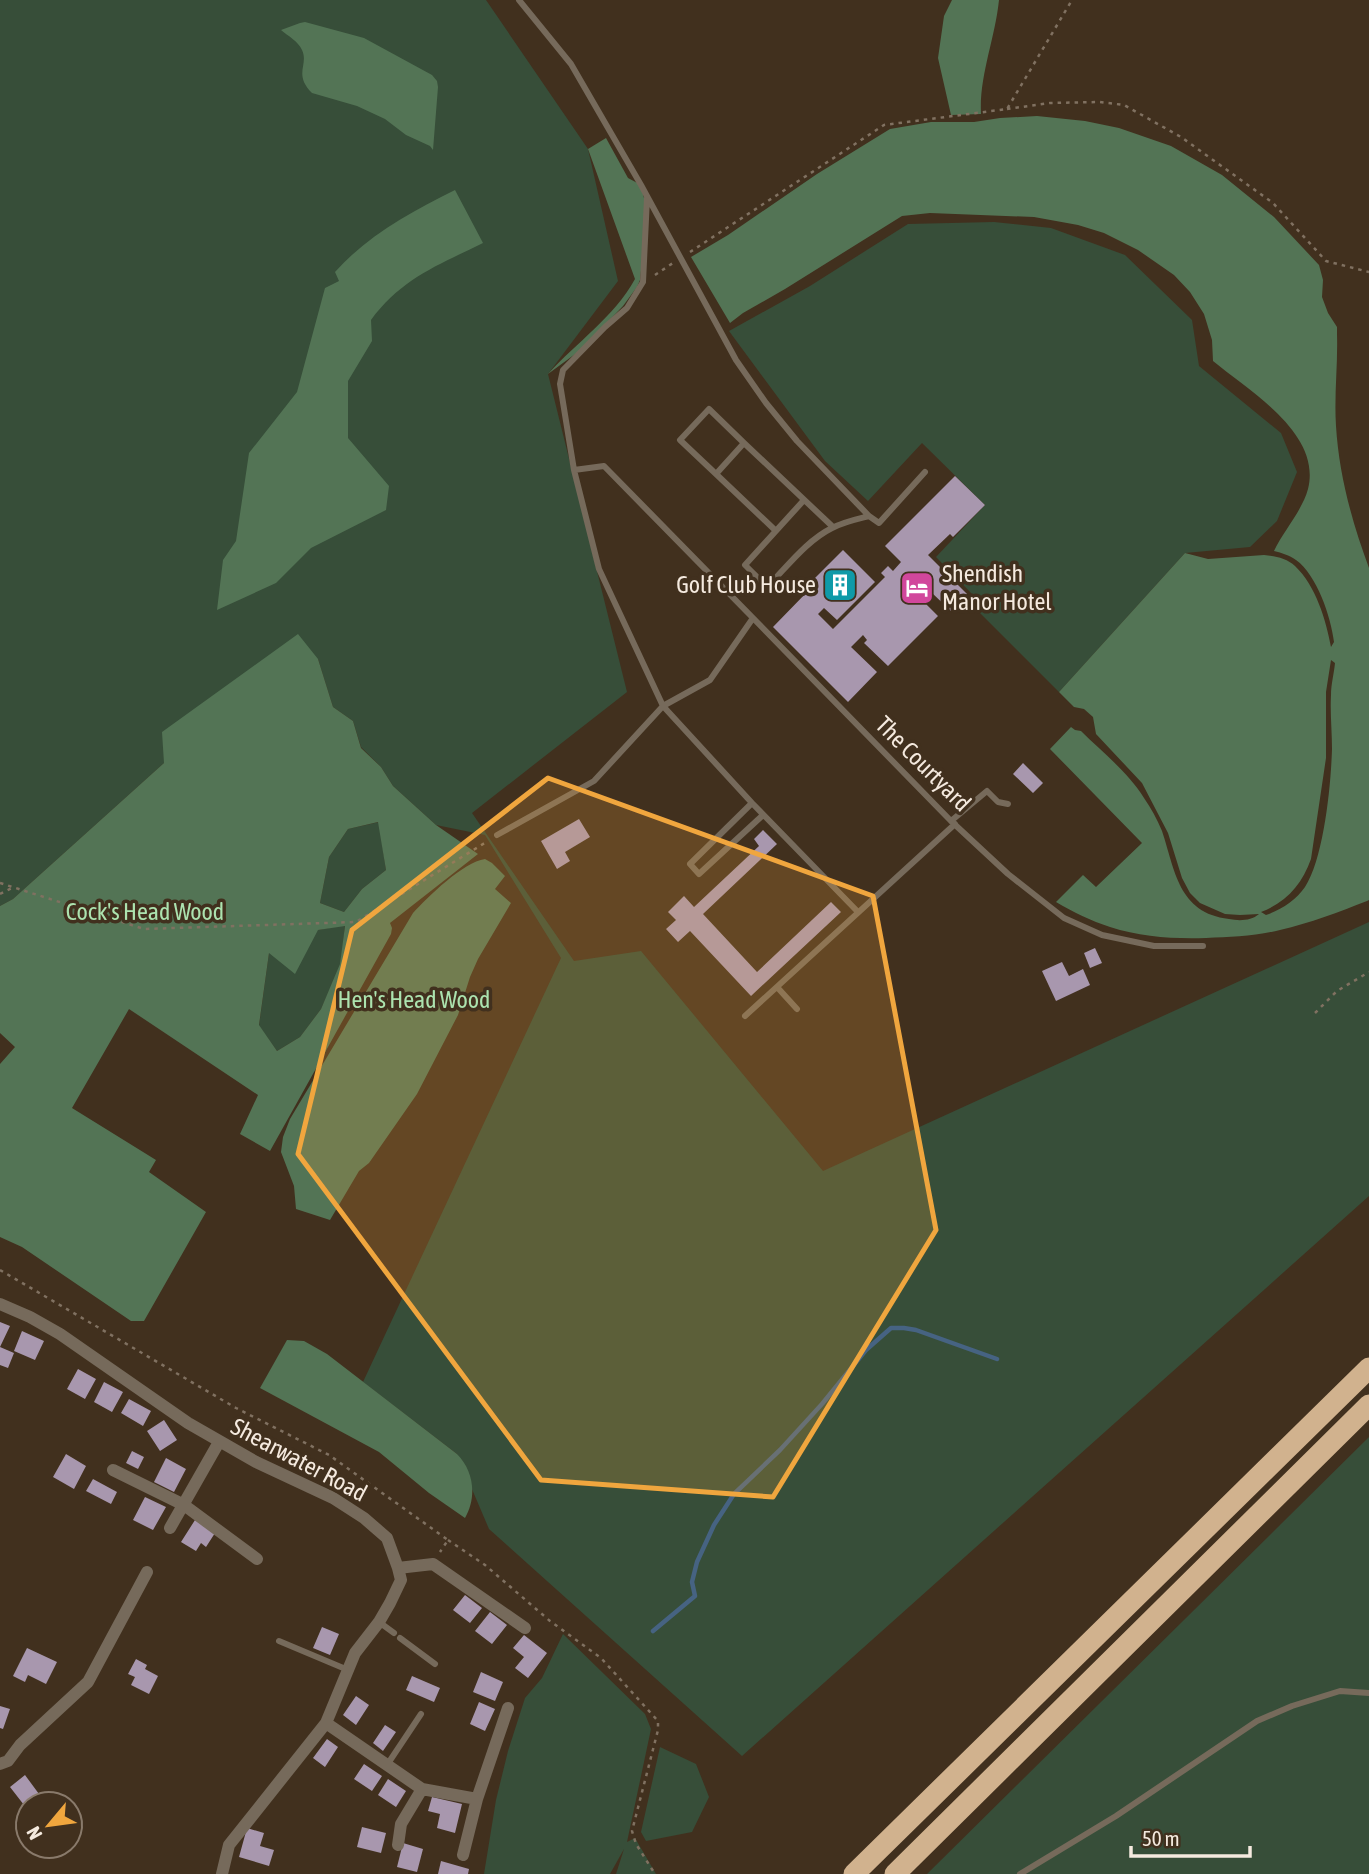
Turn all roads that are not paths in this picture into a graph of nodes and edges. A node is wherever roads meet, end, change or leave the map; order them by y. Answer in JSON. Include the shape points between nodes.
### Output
{"nodes":[{"id":1,"x":519,"y":0,"type":"edge"},
{"id":2,"x":647,"y":198,"type":"junction"},
{"id":3,"x":744,"y":443,"type":"junction"},
{"id":4,"x":574,"y":470,"type":"junction"},
{"id":5,"x":925,"y":472,"type":"dead end"},
{"id":6,"x":716,"y":474,"type":"junction"},
{"id":7,"x":804,"y":500,"type":"junction"},
{"id":8,"x":869,"y":516,"type":"junction"},
{"id":9,"x":833,"y":527,"type":"junction"},
{"id":10,"x":776,"y":531,"type":"junction"},
{"id":11,"x":753,"y":618,"type":"junction"},
{"id":12,"x":663,"y":706,"type":"junction"},
{"id":13,"x":752,"y":803,"type":"junction"},
{"id":14,"x":1008,"y":804,"type":"dead end"},
{"id":15,"x":763,"y":815,"type":"junction"},
{"id":16,"x":953,"y":823,"type":"junction"},
{"id":17,"x":497,"y":835,"type":"road end"},
{"id":18,"x":859,"y":912,"type":"junction"},
{"id":19,"x":1203,"y":946,"type":"dead end"},
{"id":20,"x":777,"y":987,"type":"junction"},
{"id":21,"x":797,"y":1009,"type":"dead end"},
{"id":22,"x":745,"y":1016,"type":"dead end"},
{"id":23,"x":0,"y":1304,"type":"edge"},
{"id":24,"x":1369,"y":1368,"type":"edge"},
{"id":25,"x":1369,"y":1405,"type":"edge"},
{"id":26,"x":219,"y":1442,"type":"junction"},
{"id":27,"x":113,"y":1470,"type":"dead end"},
{"id":28,"x":184,"y":1505,"type":"junction"},
{"id":29,"x":170,"y":1528,"type":"dead end"},
{"id":30,"x":257,"y":1559,"type":"dead end"},
{"id":31,"x":398,"y":1568,"type":"junction"},
{"id":32,"x":147,"y":1572,"type":"dead end"},
{"id":33,"x":379,"y":1622,"type":"junction"},
{"id":34,"x":525,"y":1628,"type":"dead end"},
{"id":35,"x":279,"y":1641,"type":"dead end"},
{"id":36,"x":435,"y":1664,"type":"dead end"},
{"id":37,"x":348,"y":1671,"type":"junction"},
{"id":38,"x":1369,"y":1693,"type":"edge"},
{"id":39,"x":508,"y":1708,"type":"dead end"},
{"id":40,"x":421,"y":1714,"type":"dead end"},
{"id":41,"x":326,"y":1723,"type":"junction"},
{"id":42,"x":0,"y":1765,"type":"edge"},
{"id":43,"x":387,"y":1765,"type":"junction"},
{"id":44,"x":422,"y":1789,"type":"junction"},
{"id":45,"x":477,"y":1799,"type":"junction"},
{"id":46,"x":398,"y":1845,"type":"dead end"},
{"id":47,"x":463,"y":1855,"type":"dead end"},
{"id":48,"x":222,"y":1874,"type":"edge"},
{"id":49,"x":854,"y":1874,"type":"edge"},
{"id":50,"x":895,"y":1874,"type":"edge"},
{"id":51,"x":1020,"y":1874,"type":"edge"}],
"edges":[{"from":1,"to":2,"type":"lane","via":[[571,64]]},
{"from":2,"to":4,"type":"lane","via":[[643,282],[626,308],[563,369],[559,384]]},
{"from":2,"to":8,"type":"lane","via":[[736,360],[766,403]]},
{"from":3,"to":6,"type":"lane"},
{"from":3,"to":6,"type":"lane","via":[[709,410],[680,440]]},
{"from":3,"to":7,"type":"lane"},
{"from":4,"to":11,"type":"lane","name":"The Courtyard","via":[[604,466]]},
{"from":4,"to":12,"type":"lane","via":[[599,569]]},
{"from":5,"to":8,"type":"lane","via":[[879,523]]},
{"from":6,"to":10,"type":"lane"},
{"from":7,"to":9,"type":"lane"},
{"from":7,"to":10,"type":"lane"},
{"from":8,"to":9,"type":"lane"},
{"from":9,"to":10,"type":"lane","via":[[808,544],[767,587],[745,565]]},
{"from":11,"to":12,"type":"lane","via":[[710,680]]},
{"from":11,"to":16,"type":"lane","name":"The Courtyard"},
{"from":12,"to":13,"type":"lane"},
{"from":12,"to":17,"type":"lane","via":[[594,781]]},
{"from":13,"to":15,"type":"lane"},
{"from":13,"to":15,"type":"lane","via":[[690,864],[699,874]]},
{"from":14,"to":16,"type":"lane","via":[[987,791]]},
{"from":15,"to":18,"type":"lane"},
{"from":16,"to":18,"type":"lane"},
{"from":16,"to":19,"type":"lane","name":"The Courtyard","via":[[1064,918],[1102,935],[1154,946]]},
{"from":18,"to":20,"type":"lane"},
{"from":20,"to":21,"type":"lane"},
{"from":20,"to":22,"type":"lane"},
{"from":23,"to":26,"type":"street","name":"Shearwater Road","via":[[60,1334]]},
{"from":24,"to":49,"type":"highway"},
{"from":25,"to":50,"type":"highway"},
{"from":26,"to":28,"type":"street"},
{"from":26,"to":31,"type":"street","name":"Shearwater Road","via":[[364,1518],[387,1538]]},
{"from":27,"to":28,"type":"street"},
{"from":28,"to":29,"type":"street"},
{"from":28,"to":30,"type":"street"},
{"from":31,"to":33,"type":"street","via":[[401,1580]]},
{"from":31,"to":34,"type":"street","via":[[433,1564]]},
{"from":32,"to":42,"type":"street","via":[[89,1682]]},
{"from":33,"to":36,"type":"lane"},
{"from":33,"to":37,"type":"street","via":[[355,1653]]},
{"from":35,"to":37,"type":"lane"},
{"from":37,"to":41,"type":"street"},
{"from":38,"to":51,"type":"lane","via":[[1340,1691],[1257,1721]]},
{"from":39,"to":45,"type":"street"},
{"from":40,"to":43,"type":"lane"},
{"from":41,"to":43,"type":"street"},
{"from":41,"to":48,"type":"street","via":[[229,1844]]},
{"from":43,"to":44,"type":"street"},
{"from":44,"to":45,"type":"street"},
{"from":44,"to":46,"type":"street","via":[[401,1824]]},
{"from":45,"to":47,"type":"street"}]}
